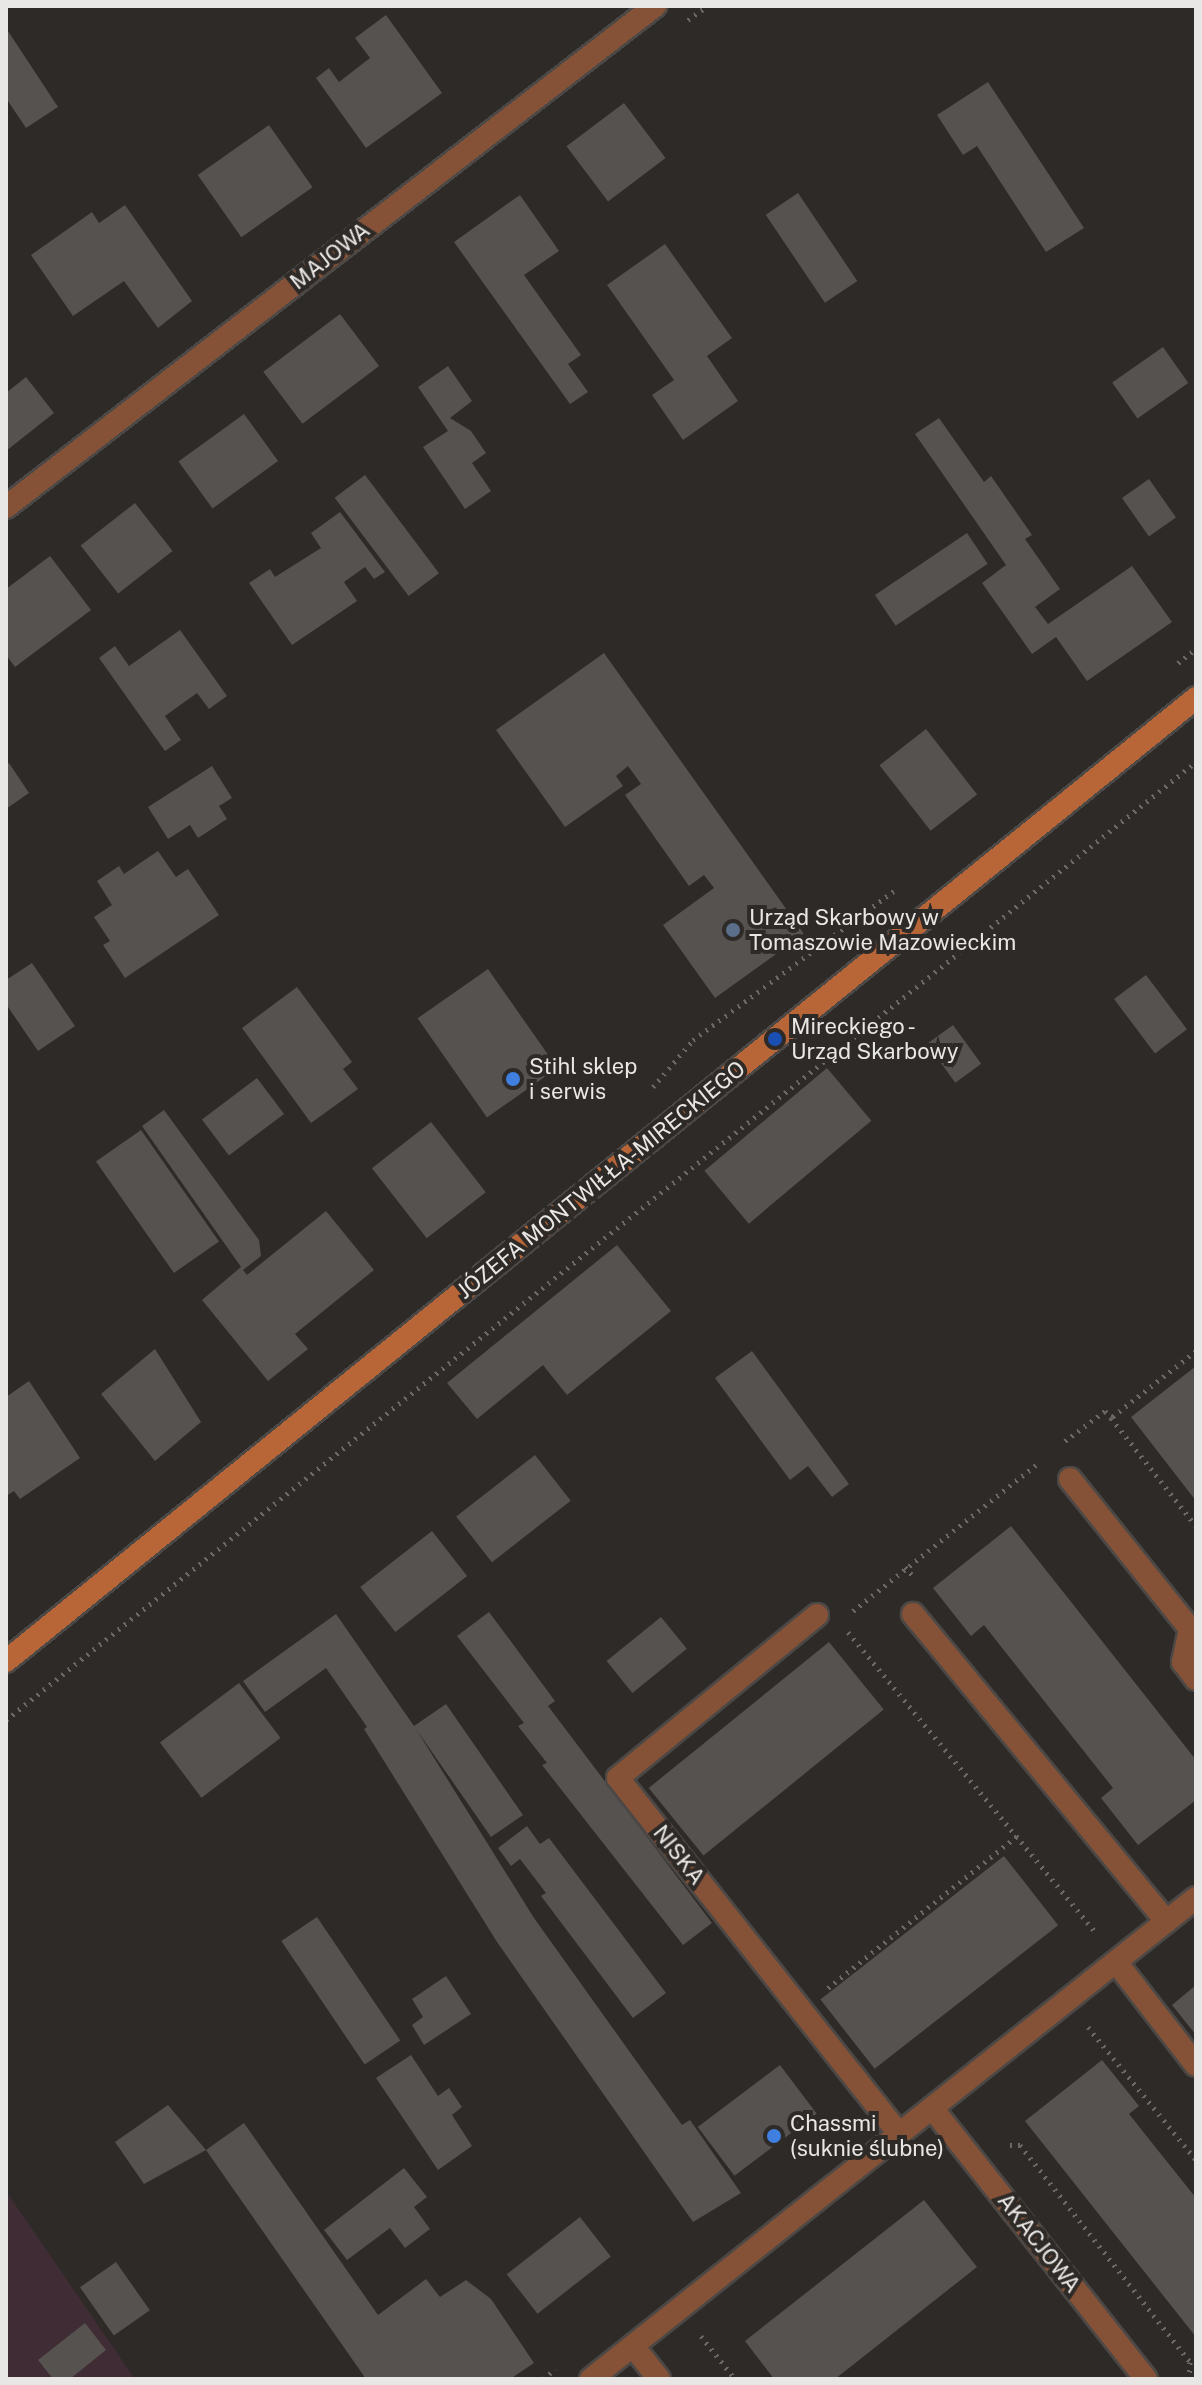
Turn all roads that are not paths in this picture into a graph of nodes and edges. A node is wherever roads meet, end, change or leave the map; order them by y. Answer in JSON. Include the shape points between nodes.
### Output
{"nodes":[{"id":1,"x":655,"y":6,"type":"edge"},
{"id":2,"x":6,"y":507,"type":"edge"},
{"id":3,"x":1196,"y":698,"type":"edge"},
{"id":4,"x":1070,"y":1479,"type":"dead end"},
{"id":5,"x":913,"y":1614,"type":"dead end"},
{"id":6,"x":817,"y":1615,"type":"dead end"},
{"id":7,"x":1193,"y":1627,"type":"edge"},
{"id":8,"x":6,"y":1661,"type":"edge"},
{"id":9,"x":1196,"y":1679,"type":"edge"},
{"id":10,"x":1196,"y":1898,"type":"edge"},
{"id":11,"x":1166,"y":1921,"type":"junction"},
{"id":12,"x":1116,"y":1962,"type":"junction"},
{"id":13,"x":1196,"y":2065,"type":"edge"},
{"id":14,"x":932,"y":2108,"type":"junction"},
{"id":15,"x":899,"y":2134,"type":"junction"},
{"id":16,"x":633,"y":2346,"type":"junction"},
{"id":17,"x":591,"y":2379,"type":"edge"},
{"id":18,"x":659,"y":2379,"type":"edge"},
{"id":19,"x":1146,"y":2379,"type":"edge"}],
"edges":[{"from":1,"to":2,"type":"street","name":"MAJOWA"},
{"from":3,"to":8,"type":"main road","name":"JÓZEFA MONTWIŁŁA-MIRECKIEGO"},
{"from":4,"to":7,"type":"street"},
{"from":5,"to":11,"type":"street"},
{"from":6,"to":15,"type":"street","name":"NISKA","via":[[618,1778]]},
{"from":7,"to":9,"type":"street","via":[[1183,1662]]},
{"from":10,"to":11,"type":"street"},
{"from":11,"to":12,"type":"street"},
{"from":12,"to":13,"type":"street"},
{"from":12,"to":14,"type":"street"},
{"from":14,"to":15,"type":"street"},
{"from":14,"to":19,"type":"street","name":"AKACJOWA"},
{"from":15,"to":16,"type":"street"},
{"from":16,"to":17,"type":"street"},
{"from":16,"to":18,"type":"street"}]}
